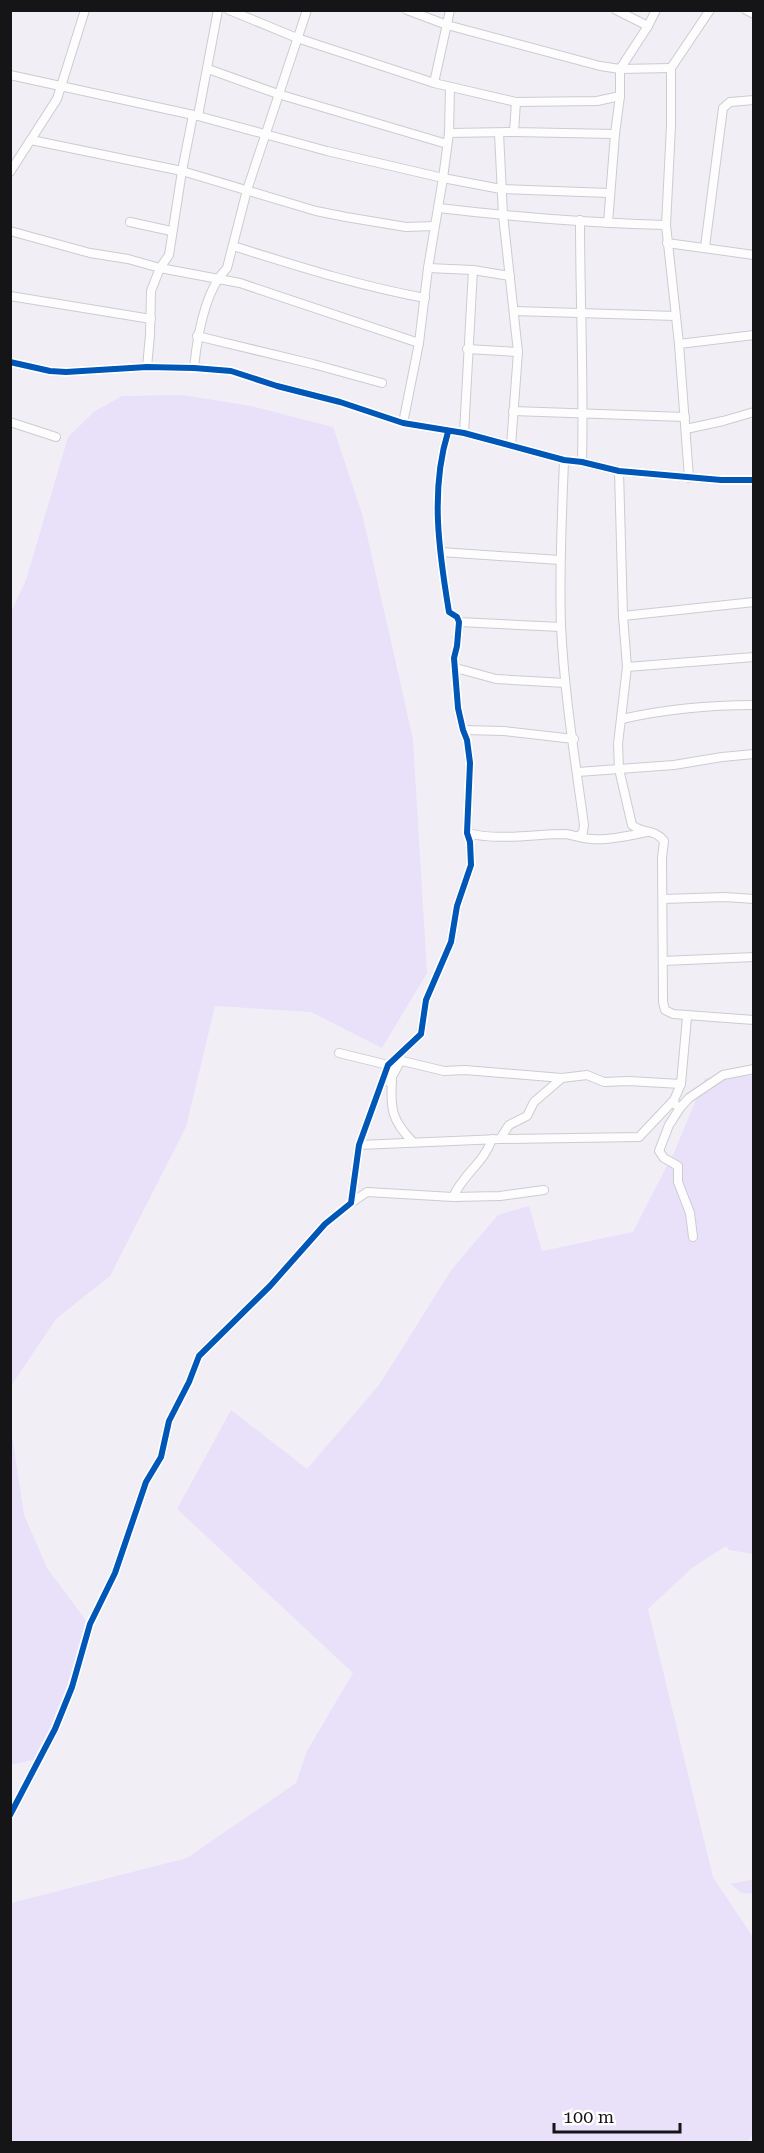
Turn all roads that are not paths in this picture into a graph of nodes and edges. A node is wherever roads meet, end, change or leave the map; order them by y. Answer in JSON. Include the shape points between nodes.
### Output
{"nodes":[{"id":1,"x":85,"y":10,"type":"edge"},
{"id":2,"x":218,"y":10,"type":"edge"},
{"id":3,"x":229,"y":10,"type":"edge"},
{"id":4,"x":307,"y":10,"type":"edge"},
{"id":5,"x":407,"y":10,"type":"edge"},
{"id":6,"x":450,"y":10,"type":"edge"},
{"id":7,"x":616,"y":10,"type":"edge"},
{"id":8,"x":656,"y":10,"type":"edge"},
{"id":9,"x":711,"y":10,"type":"edge"},
{"id":10,"x":747,"y":10,"type":"edge"},
{"id":11,"x":753,"y":14,"type":"edge"},
{"id":12,"x":447,"y":25,"type":"junction"},
{"id":13,"x":648,"y":26,"type":"junction"},
{"id":14,"x":297,"y":38,"type":"junction"},
{"id":15,"x":671,"y":68,"type":"junction"},
{"id":16,"x":208,"y":69,"type":"junction"},
{"id":17,"x":620,"y":69,"type":"junction"},
{"id":18,"x":10,"y":75,"type":"edge"},
{"id":19,"x":434,"y":83,"type":"junction"},
{"id":20,"x":62,"y":85,"type":"junction"},
{"id":21,"x":450,"y":87,"type":"junction"},
{"id":22,"x":278,"y":94,"type":"junction"},
{"id":23,"x":620,"y":96,"type":"junction"},
{"id":24,"x":753,"y":100,"type":"edge"},
{"id":25,"x":516,"y":102,"type":"junction"},
{"id":26,"x":196,"y":116,"type":"junction"},
{"id":27,"x":514,"y":132,"type":"junction"},
{"id":28,"x":449,"y":133,"type":"junction"},
{"id":29,"x":499,"y":133,"type":"junction"},
{"id":30,"x":615,"y":134,"type":"junction"},
{"id":31,"x":267,"y":135,"type":"junction"},
{"id":32,"x":31,"y":140,"type":"junction"},
{"id":33,"x":447,"y":144,"type":"junction"},
{"id":34,"x":182,"y":171,"type":"junction"},
{"id":35,"x":10,"y":172,"type":"edge"},
{"id":36,"x":443,"y":178,"type":"junction"},
{"id":37,"x":501,"y":189,"type":"junction"},
{"id":38,"x":247,"y":190,"type":"junction"},
{"id":39,"x":609,"y":193,"type":"junction"},
{"id":40,"x":439,"y":208,"type":"junction"},
{"id":41,"x":503,"y":215,"type":"junction"},
{"id":42,"x":579,"y":220,"type":"junction"},
{"id":43,"x":130,"y":222,"type":"dead end"},
{"id":44,"x":608,"y":223,"type":"junction"},
{"id":45,"x":666,"y":225,"type":"junction"},
{"id":46,"x":434,"y":226,"type":"junction"},
{"id":47,"x":10,"y":231,"type":"edge"},
{"id":48,"x":171,"y":231,"type":"junction"},
{"id":49,"x":667,"y":243,"type":"junction"},
{"id":50,"x":233,"y":246,"type":"junction"},
{"id":51,"x":705,"y":247,"type":"junction"},
{"id":52,"x":753,"y":255,"type":"edge"},
{"id":53,"x":160,"y":268,"type":"junction"},
{"id":54,"x":428,"y":268,"type":"junction"},
{"id":55,"x":473,"y":270,"type":"junction"},
{"id":56,"x":510,"y":276,"type":"junction"},
{"id":57,"x":217,"y":277,"type":"junction"},
{"id":58,"x":10,"y":296,"type":"edge"},
{"id":59,"x":425,"y":298,"type":"junction"},
{"id":60,"x":514,"y":311,"type":"junction"},
{"id":61,"x":579,"y":313,"type":"junction"},
{"id":62,"x":675,"y":316,"type":"junction"},
{"id":63,"x":151,"y":319,"type":"junction"},
{"id":64,"x":753,"y":335,"type":"edge"},
{"id":65,"x":197,"y":336,"type":"junction"},
{"id":66,"x":419,"y":343,"type":"junction"},
{"id":67,"x":679,"y":344,"type":"junction"},
{"id":68,"x":467,"y":349,"type":"junction"},
{"id":69,"x":518,"y":352,"type":"junction"},
{"id":70,"x":10,"y":362,"type":"edge"},
{"id":71,"x":147,"y":367,"type":"junction"},
{"id":72,"x":194,"y":368,"type":"junction"},
{"id":73,"x":382,"y":383,"type":"dead end"},
{"id":74,"x":513,"y":411,"type":"junction"},
{"id":75,"x":753,"y":412,"type":"edge"},
{"id":76,"x":584,"y":413,"type":"junction"},
{"id":77,"x":685,"y":417,"type":"junction"},
{"id":78,"x":10,"y":422,"type":"edge"},
{"id":79,"x":403,"y":423,"type":"junction"},
{"id":80,"x":686,"y":429,"type":"junction"},
{"id":81,"x":448,"y":432,"type":"junction"},
{"id":82,"x":464,"y":433,"type":"junction"},
{"id":83,"x":56,"y":437,"type":"dead end"},
{"id":84,"x":511,"y":446,"type":"junction"},
{"id":85,"x":564,"y":460,"type":"junction"},
{"id":86,"x":582,"y":462,"type":"junction"},
{"id":87,"x":619,"y":471,"type":"junction"},
{"id":88,"x":689,"y":478,"type":"junction"},
{"id":89,"x":753,"y":480,"type":"edge"},
{"id":90,"x":441,"y":552,"type":"junction"},
{"id":91,"x":560,"y":560,"type":"junction"},
{"id":92,"x":753,"y":602,"type":"edge"},
{"id":93,"x":623,"y":616,"type":"junction"},
{"id":94,"x":459,"y":622,"type":"junction"},
{"id":95,"x":561,"y":627,"type":"junction"},
{"id":96,"x":753,"y":657,"type":"edge"},
{"id":97,"x":627,"y":667,"type":"junction"},
{"id":98,"x":456,"y":668,"type":"junction"},
{"id":99,"x":566,"y":683,"type":"junction"},
{"id":100,"x":753,"y":705,"type":"edge"},
{"id":101,"x":622,"y":719,"type":"junction"},
{"id":102,"x":462,"y":730,"type":"junction"},
{"id":103,"x":574,"y":739,"type":"junction"},
{"id":104,"x":753,"y":754,"type":"edge"},
{"id":105,"x":619,"y":769,"type":"junction"},
{"id":106,"x":578,"y":772,"type":"junction"},
{"id":107,"x":648,"y":831,"type":"junction"},
{"id":108,"x":467,"y":833,"type":"junction"},
{"id":109,"x":579,"y":836,"type":"junction"},
{"id":110,"x":663,"y":899,"type":"junction"},
{"id":111,"x":753,"y":899,"type":"edge"},
{"id":112,"x":753,"y":957,"type":"edge"},
{"id":113,"x":663,"y":962,"type":"junction"},
{"id":114,"x":687,"y":1017,"type":"junction"},
{"id":115,"x":753,"y":1020,"type":"edge"},
{"id":116,"x":339,"y":1053,"type":"dead end"},
{"id":117,"x":394,"y":1061,"type":"junction"},
{"id":118,"x":753,"y":1069,"type":"edge"},
{"id":119,"x":562,"y":1078,"type":"junction"},
{"id":120,"x":392,"y":1080,"type":"junction"},
{"id":121,"x":681,"y":1083,"type":"junction"},
{"id":122,"x":379,"y":1090,"type":"junction"},
{"id":123,"x":672,"y":1102,"type":"junction"},
{"id":124,"x":680,"y":1107,"type":"junction"},
{"id":125,"x":496,"y":1139,"type":"junction"},
{"id":126,"x":413,"y":1142,"type":"junction"},
{"id":127,"x":358,"y":1145,"type":"junction"},
{"id":128,"x":544,"y":1190,"type":"dead end"},
{"id":129,"x":453,"y":1197,"type":"junction"},
{"id":130,"x":351,"y":1203,"type":"junction"},
{"id":131,"x":693,"y":1237,"type":"dead end"},
{"id":132,"x":10,"y":1815,"type":"edge"}],
"edges":[{"from":1,"to":20,"type":"street"},
{"from":2,"to":16,"type":"street"},
{"from":3,"to":14,"type":"street"},
{"from":4,"to":14,"type":"street"},
{"from":5,"to":12,"type":"street"},
{"from":6,"to":12,"type":"street"},
{"from":7,"to":13,"type":"street"},
{"from":8,"to":13,"type":"street"},
{"from":9,"to":15,"type":"street"},
{"from":10,"to":11,"type":"street"},
{"from":12,"to":17,"type":"street"},
{"from":12,"to":19,"type":"street"},
{"from":13,"to":17,"type":"street"},
{"from":14,"to":19,"type":"street"},
{"from":14,"to":22,"type":"street"},
{"from":15,"to":17,"type":"street"},
{"from":15,"to":45,"type":"street"},
{"from":16,"to":22,"type":"street"},
{"from":16,"to":26,"type":"street"},
{"from":17,"to":23,"type":"street"},
{"from":18,"to":20,"type":"street"},
{"from":19,"to":21,"type":"street"},
{"from":20,"to":26,"type":"street"},
{"from":20,"to":32,"type":"street"},
{"from":21,"to":25,"type":"street"},
{"from":21,"to":28,"type":"street"},
{"from":22,"to":31,"type":"street"},
{"from":22,"to":33,"type":"street"},
{"from":23,"to":25,"type":"street","via":[[579,102]]},
{"from":23,"to":30,"type":"street"},
{"from":24,"to":51,"type":"street","via":[[730,102],[723,108]]},
{"from":25,"to":27,"type":"street"},
{"from":26,"to":31,"type":"street"},
{"from":26,"to":34,"type":"street"},
{"from":27,"to":29,"type":"street"},
{"from":27,"to":30,"type":"street"},
{"from":28,"to":29,"type":"street"},
{"from":28,"to":33,"type":"street"},
{"from":29,"to":37,"type":"street"},
{"from":30,"to":39,"type":"street"},
{"from":31,"to":36,"type":"street"},
{"from":31,"to":38,"type":"street"},
{"from":32,"to":34,"type":"street"},
{"from":32,"to":35,"type":"street"},
{"from":33,"to":36,"type":"street"},
{"from":34,"to":38,"type":"street"},
{"from":34,"to":48,"type":"street"},
{"from":36,"to":37,"type":"street"},
{"from":36,"to":40,"type":"street"},
{"from":37,"to":39,"type":"street"},
{"from":37,"to":41,"type":"street"},
{"from":38,"to":46,"type":"street","via":[[346,217],[406,227]]},
{"from":38,"to":50,"type":"street"},
{"from":39,"to":44,"type":"street"},
{"from":40,"to":41,"type":"street"},
{"from":40,"to":46,"type":"street"},
{"from":41,"to":42,"type":"street"},
{"from":41,"to":56,"type":"street"},
{"from":42,"to":44,"type":"street"},
{"from":42,"to":61,"type":"street"},
{"from":43,"to":48,"type":"street"},
{"from":44,"to":45,"type":"street"},
{"from":45,"to":49,"type":"street"},
{"from":46,"to":54,"type":"street"},
{"from":47,"to":53,"type":"street"},
{"from":48,"to":53,"type":"street","via":[[169,255]]},
{"from":49,"to":51,"type":"street"},
{"from":49,"to":62,"type":"street"},
{"from":50,"to":57,"type":"street","via":[[227,268]]},
{"from":50,"to":59,"type":"street","via":[[330,277]]},
{"from":51,"to":52,"type":"street"},
{"from":53,"to":57,"type":"street"},
{"from":53,"to":63,"type":"street","via":[[151,291]]},
{"from":54,"to":55,"type":"street"},
{"from":54,"to":59,"type":"street"},
{"from":55,"to":56,"type":"street"},
{"from":55,"to":68,"type":"street"},
{"from":56,"to":60,"type":"street"},
{"from":57,"to":65,"type":"street"},
{"from":57,"to":66,"type":"street"},
{"from":58,"to":63,"type":"street"},
{"from":59,"to":66,"type":"street"},
{"from":60,"to":61,"type":"street"},
{"from":60,"to":69,"type":"street"},
{"from":61,"to":62,"type":"street"},
{"from":61,"to":76,"type":"street"},
{"from":62,"to":67,"type":"street"},
{"from":63,"to":71,"type":"street"},
{"from":64,"to":67,"type":"street"},
{"from":65,"to":72,"type":"street"},
{"from":65,"to":73,"type":"street"},
{"from":66,"to":79,"type":"street"},
{"from":67,"to":77,"type":"street"},
{"from":68,"to":69,"type":"street"},
{"from":68,"to":82,"type":"street"},
{"from":69,"to":74,"type":"street"},
{"from":70,"to":71,"type":"street","via":[[66,372]]},
{"from":71,"to":72,"type":"street"},
{"from":72,"to":79,"type":"street","via":[[231,371]]},
{"from":74,"to":76,"type":"street"},
{"from":74,"to":84,"type":"street"},
{"from":75,"to":80,"type":"street"},
{"from":76,"to":77,"type":"street"},
{"from":76,"to":86,"type":"street"},
{"from":77,"to":80,"type":"street"},
{"from":78,"to":83,"type":"street"},
{"from":79,"to":81,"type":"street"},
{"from":80,"to":88,"type":"street"},
{"from":81,"to":82,"type":"street"},
{"from":81,"to":90,"type":"street","via":[[437,498]]},
{"from":82,"to":84,"type":"street"},
{"from":84,"to":85,"type":"street"},
{"from":85,"to":86,"type":"street"},
{"from":85,"to":91,"type":"street"},
{"from":86,"to":87,"type":"street"},
{"from":87,"to":88,"type":"street"},
{"from":87,"to":93,"type":"street"},
{"from":88,"to":89,"type":"street"},
{"from":90,"to":91,"type":"street"},
{"from":90,"to":94,"type":"street","via":[[449,612]]},
{"from":91,"to":95,"type":"street"},
{"from":92,"to":93,"type":"street"},
{"from":93,"to":97,"type":"street"},
{"from":94,"to":95,"type":"street"},
{"from":94,"to":98,"type":"street"},
{"from":95,"to":99,"type":"street"},
{"from":96,"to":97,"type":"street"},
{"from":97,"to":101,"type":"street"},
{"from":98,"to":99,"type":"street","via":[[496,679]]},
{"from":98,"to":102,"type":"street"},
{"from":99,"to":103,"type":"street"},
{"from":100,"to":101,"type":"street","via":[[658,711]]},
{"from":101,"to":105,"type":"street"},
{"from":102,"to":103,"type":"street"},
{"from":102,"to":108,"type":"street","via":[[470,763]]},
{"from":103,"to":106,"type":"street"},
{"from":104,"to":105,"type":"street"},
{"from":105,"to":106,"type":"street"},
{"from":105,"to":107,"type":"street","via":[[632,825]]},
{"from":106,"to":109,"type":"street","via":[[584,825]]},
{"from":107,"to":109,"type":"street","via":[[625,837]]},
{"from":107,"to":110,"type":"street","via":[[657,833],[664,841]]},
{"from":108,"to":109,"type":"street","via":[[487,837]]},
{"from":108,"to":117,"type":"street","via":[[471,865],[457,906],[451,942],[426,1000],[421,1034]]},
{"from":110,"to":111,"type":"street"},
{"from":110,"to":113,"type":"street"},
{"from":112,"to":113,"type":"street"},
{"from":113,"to":114,"type":"street","via":[[665,1011]]},
{"from":114,"to":115,"type":"street"},
{"from":114,"to":121,"type":"street"},
{"from":116,"to":117,"type":"street"},
{"from":117,"to":119,"type":"street","via":[[444,1071]]},
{"from":117,"to":120,"type":"street"},
{"from":117,"to":122,"type":"street"},
{"from":118,"to":124,"type":"street","via":[[723,1075]]},
{"from":119,"to":121,"type":"street","via":[[586,1075],[604,1082]]},
{"from":119,"to":125,"type":"street","via":[[534,1102],[527,1116],[509,1125]]},
{"from":120,"to":122,"type":"street"},
{"from":120,"to":126,"type":"street","via":[[391,1101],[399,1127]]},
{"from":121,"to":123,"type":"street"},
{"from":122,"to":127,"type":"street"},
{"from":123,"to":124,"type":"street"},
{"from":123,"to":125,"type":"street","via":[[639,1137]]},
{"from":124,"to":131,"type":"street","via":[[659,1151],[678,1166],[678,1182],[690,1213]]},
{"from":125,"to":126,"type":"street"},
{"from":125,"to":129,"type":"street"},
{"from":126,"to":127,"type":"street"},
{"from":127,"to":130,"type":"street"},
{"from":128,"to":129,"type":"street"},
{"from":129,"to":130,"type":"street","via":[[367,1192]]},
{"from":130,"to":132,"type":"street","via":[[325,1224],[270,1286],[199,1356],[169,1421],[160,1456],[146,1482],[115,1573],[90,1624],[55,1729]]}]}
